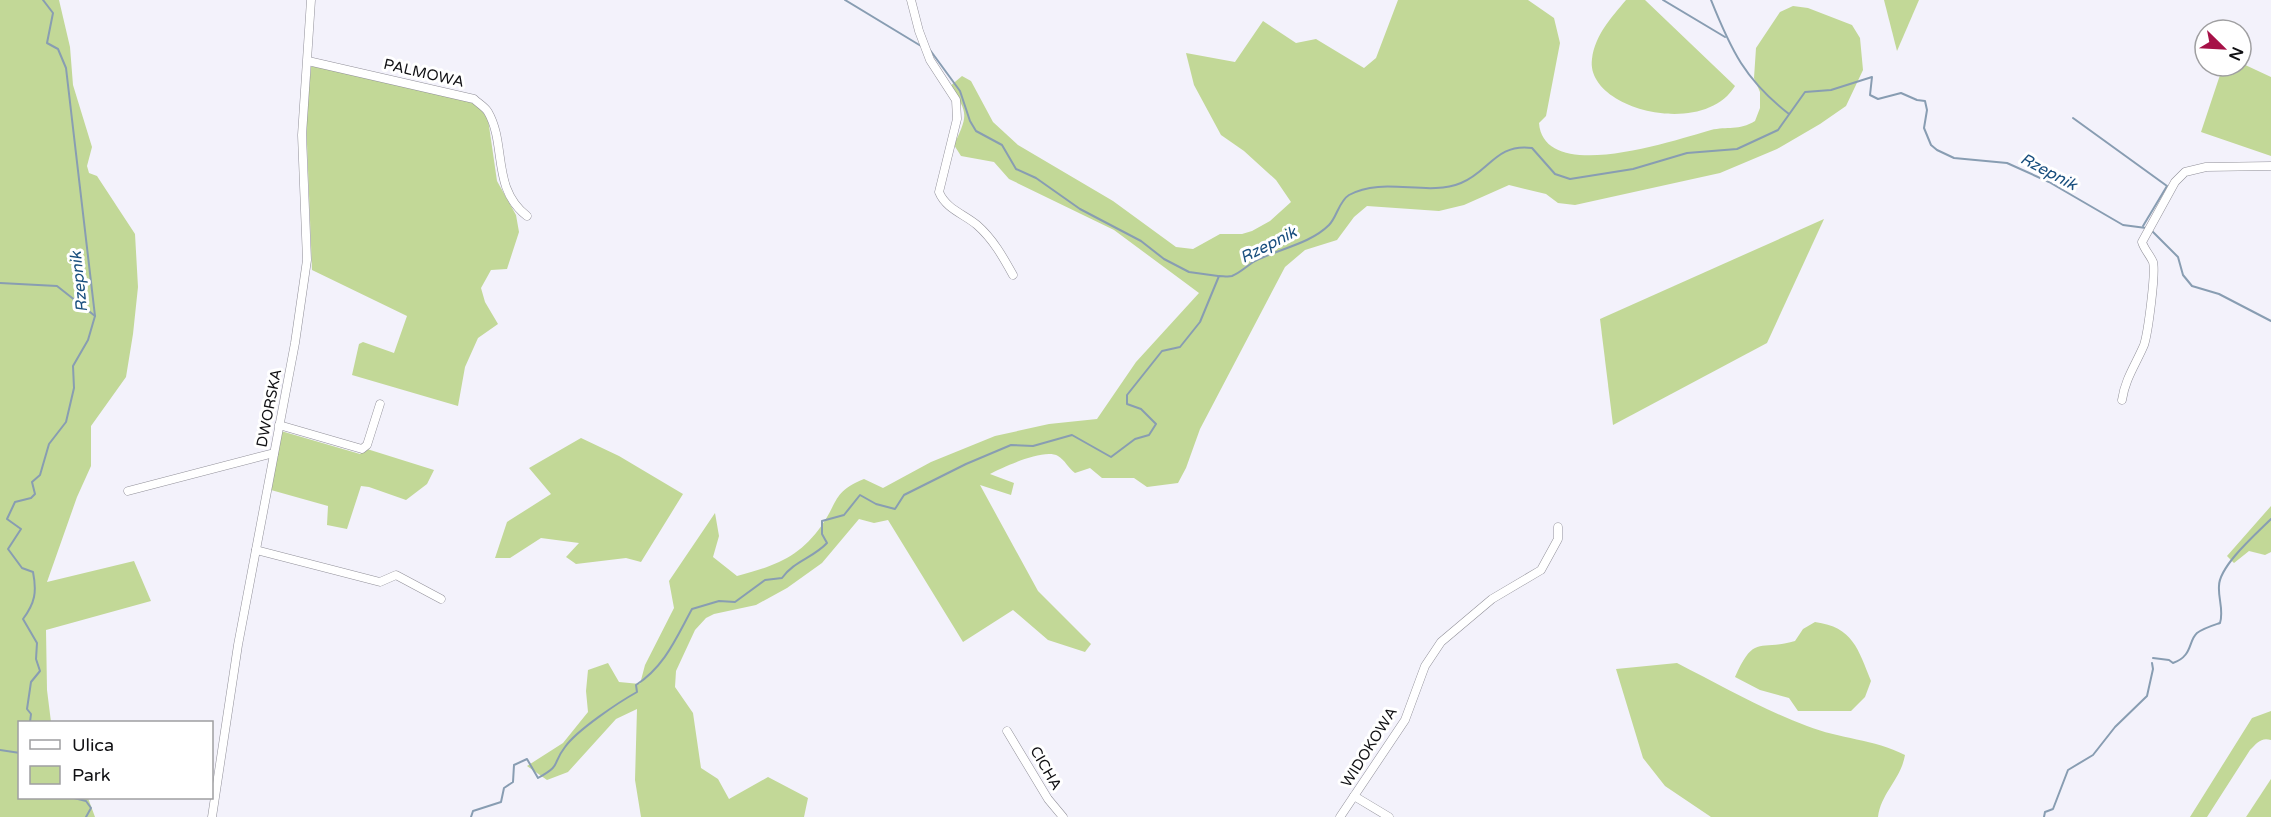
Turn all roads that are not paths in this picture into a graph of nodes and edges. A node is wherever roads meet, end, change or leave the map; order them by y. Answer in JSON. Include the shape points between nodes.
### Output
{"nodes":[{"id":1,"x":311,"y":0,"type":"edge"},
{"id":2,"x":911,"y":0,"type":"edge"},
{"id":3,"x":308,"y":61,"type":"junction"},
{"id":4,"x":2269,"y":166,"type":"edge"},
{"id":5,"x":527,"y":216,"type":"dead end"},
{"id":6,"x":1013,"y":275,"type":"dead end"},
{"id":7,"x":2122,"y":400,"type":"dead end"},
{"id":8,"x":380,"y":404,"type":"dead end"},
{"id":9,"x":279,"y":424,"type":"junction"},
{"id":10,"x":274,"y":453,"type":"junction"},
{"id":11,"x":128,"y":491,"type":"dead end"},
{"id":12,"x":1558,"y":527,"type":"dead end"},
{"id":13,"x":255,"y":550,"type":"junction"},
{"id":14,"x":441,"y":599,"type":"dead end"},
{"id":15,"x":1007,"y":731,"type":"dead end"},
{"id":16,"x":1354,"y":796,"type":"junction"},
{"id":17,"x":212,"y":817,"type":"edge"},
{"id":18,"x":1063,"y":817,"type":"edge"},
{"id":19,"x":1340,"y":817,"type":"edge"},
{"id":20,"x":1389,"y":817,"type":"edge"}],
"edges":[{"from":1,"to":3,"type":"street","name":"DWORSKA"},
{"from":2,"to":6,"type":"street","via":[[930,60],[956,100],[957,119],[939,192],[942,200],[976,224],[995,244]]},
{"from":3,"to":5,"type":"street","name":"PALMOWA","via":[[474,99],[487,111],[504,184],[518,209]]},
{"from":3,"to":9,"type":"street","name":"DWORSKA","via":[[302,135],[307,260]]},
{"from":4,"to":7,"type":"street","via":[[2206,167],[2184,172],[2175,182],[2142,242],[2154,272],[2149,325],[2124,385]]},
{"from":8,"to":9,"type":"street","via":[[367,445],[362,449]]},
{"from":9,"to":10,"type":"street","name":"DWORSKA"},
{"from":10,"to":11,"type":"street"},
{"from":10,"to":13,"type":"street","name":"DWORSKA"},
{"from":12,"to":16,"type":"street","name":"WIDOKOWA","via":[[1558,539],[1540,570],[1483,606],[1442,642],[1425,666],[1405,720]]},
{"from":13,"to":14,"type":"street","via":[[380,582],[396,575]]},
{"from":13,"to":17,"type":"street","name":"DWORSKA"},
{"from":15,"to":18,"type":"street","name":"CICHA"},
{"from":16,"to":19,"type":"street","name":"WIDOKOWA"},
{"from":16,"to":20,"type":"street"}]}
